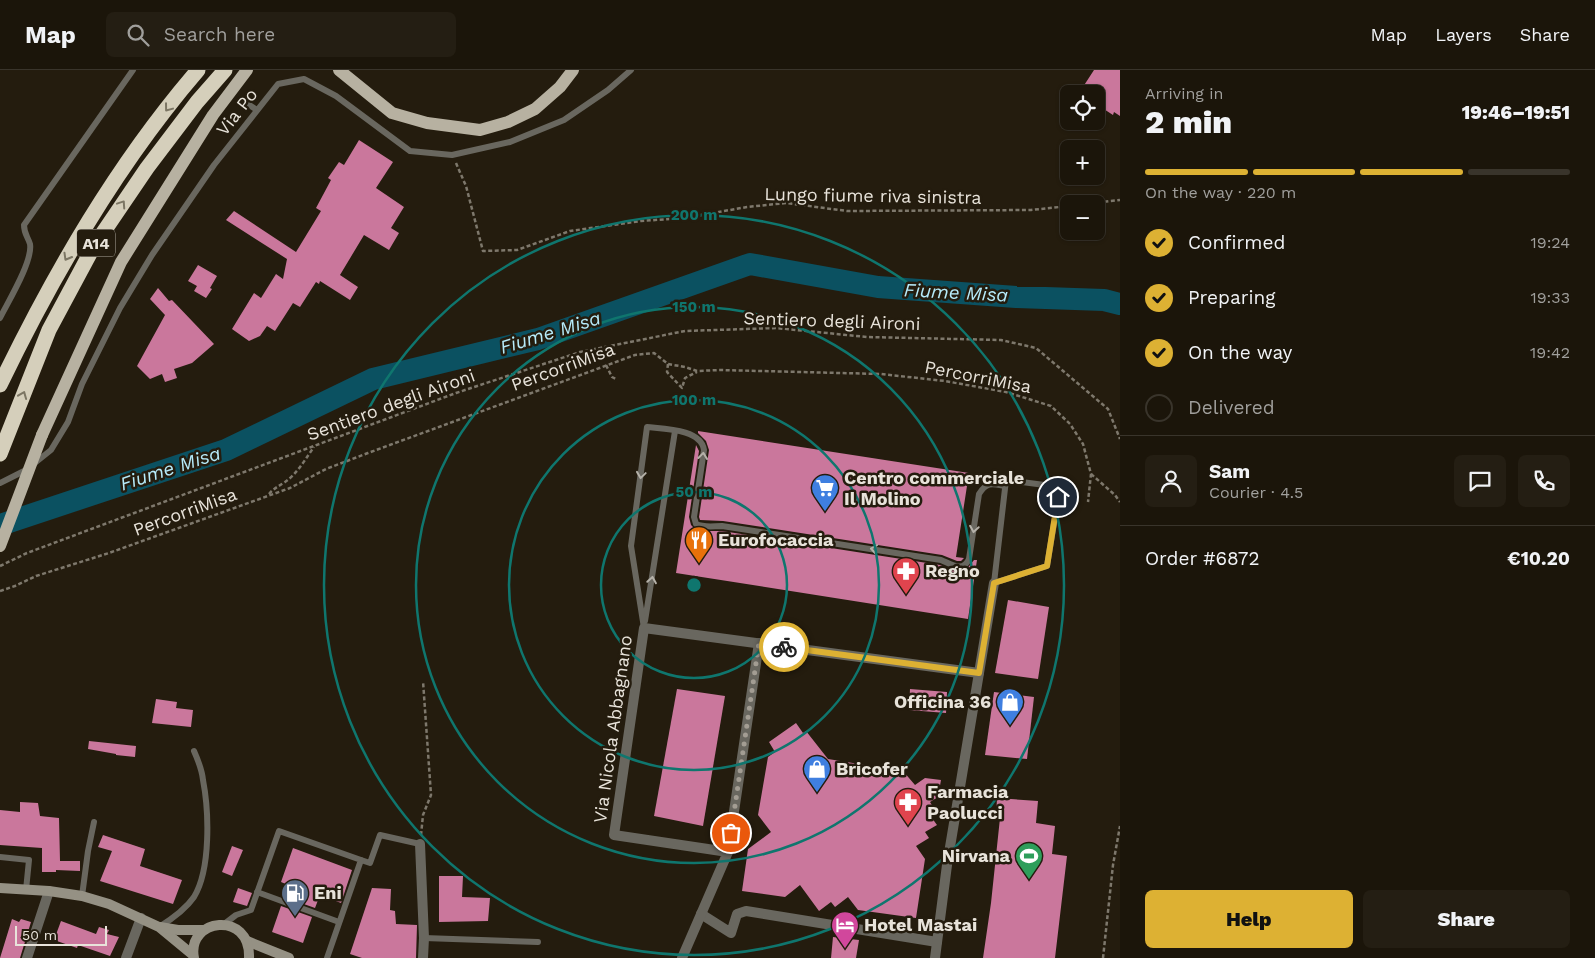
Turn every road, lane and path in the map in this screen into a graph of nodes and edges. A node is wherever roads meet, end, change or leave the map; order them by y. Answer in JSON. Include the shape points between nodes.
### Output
{"nodes":[{"id":1,"x":133,"y":70,"type":"edge"},
{"id":2,"x":198,"y":70,"type":"edge"},
{"id":3,"x":225,"y":70,"type":"edge"},
{"id":4,"x":247,"y":70,"type":"edge"},
{"id":5,"x":339,"y":70,"type":"edge"},
{"id":6,"x":351,"y":70,"type":"edge"},
{"id":7,"x":574,"y":70,"type":"edge"},
{"id":8,"x":631,"y":70,"type":"edge"},
{"id":9,"x":366,"y":92,"type":"junction"},
{"id":10,"x":243,"y":101,"type":"dead end"},
{"id":11,"x":257,"y":110,"type":"junction"},
{"id":12,"x":452,"y":154,"type":"junction"},
{"id":13,"x":1120,"y":200,"type":"edge"},
{"id":14,"x":1105,"y":202,"type":"edge"},
{"id":15,"x":1060,"y":207,"type":"edge"},
{"id":16,"x":0,"y":318,"type":"edge"},
{"id":17,"x":668,"y":364,"type":"junction"},
{"id":18,"x":606,"y":365,"type":"junction"},
{"id":19,"x":697,"y":372,"type":"junction"},
{"id":20,"x":616,"y":379,"type":"dead end"},
{"id":21,"x":0,"y":385,"type":"edge"},
{"id":22,"x":675,"y":431,"type":"junction"},
{"id":23,"x":1120,"y":439,"type":"edge"},
{"id":24,"x":3,"y":447,"type":"edge"},
{"id":25,"x":314,"y":447,"type":"junction"},
{"id":26,"x":1091,"y":474,"type":"junction"},
{"id":27,"x":0,"y":483,"type":"edge"},
{"id":28,"x":1005,"y":486,"type":"junction"},
{"id":29,"x":268,"y":496,"type":"junction"},
{"id":30,"x":1088,"y":502,"type":"dead end"},
{"id":31,"x":1120,"y":502,"type":"edge"},
{"id":32,"x":0,"y":546,"type":"edge"},
{"id":33,"x":0,"y":566,"type":"edge"},
{"id":34,"x":994,"y":583,"type":"junction"},
{"id":35,"x":0,"y":591,"type":"edge"},
{"id":36,"x":644,"y":628,"type":"junction"},
{"id":37,"x":759,"y":643,"type":"junction"},
{"id":38,"x":979,"y":673,"type":"junction"},
{"id":39,"x":423,"y":681,"type":"dead end"},
{"id":40,"x":194,"y":751,"type":"dead end"},
{"id":41,"x":94,"y":822,"type":"dead end"},
{"id":42,"x":1120,"y":826,"type":"edge"},
{"id":43,"x":420,"y":844,"type":"junction"},
{"id":44,"x":728,"y":852,"type":"junction"},
{"id":45,"x":0,"y":857,"type":"edge"},
{"id":46,"x":361,"y":860,"type":"junction"},
{"id":47,"x":0,"y":888,"type":"edge"},
{"id":48,"x":26,"y":890,"type":"junction"},
{"id":49,"x":50,"y":891,"type":"junction"},
{"id":50,"x":257,"y":892,"type":"junction"},
{"id":51,"x":82,"y":896,"type":"junction"},
{"id":52,"x":701,"y":914,"type":"junction"},
{"id":53,"x":141,"y":918,"type":"junction"},
{"id":54,"x":340,"y":922,"type":"junction"},
{"id":55,"x":223,"y":924,"type":"junction"},
{"id":56,"x":159,"y":927,"type":"junction"},
{"id":57,"x":204,"y":930,"type":"junction"},
{"id":58,"x":424,"y":938,"type":"junction"},
{"id":59,"x":247,"y":941,"type":"junction"},
{"id":60,"x":538,"y":942,"type":"dead end"},
{"id":61,"x":937,"y":942,"type":"junction"},
{"id":62,"x":194,"y":956,"type":"edge"},
{"id":63,"x":27,"y":958,"type":"edge"},
{"id":64,"x":126,"y":958,"type":"edge"},
{"id":65,"x":249,"y":958,"type":"edge"},
{"id":66,"x":289,"y":958,"type":"edge"},
{"id":67,"x":327,"y":958,"type":"edge"},
{"id":68,"x":423,"y":958,"type":"edge"},
{"id":69,"x":682,"y":958,"type":"edge"},
{"id":70,"x":935,"y":958,"type":"edge"},
{"id":71,"x":1104,"y":958,"type":"edge"}],
"edges":[{"from":1,"to":16,"type":"lane","via":[[24,225],[24,234],[30,244],[29,258]]},
{"from":2,"to":21,"type":"highway","number":"A14","one_way":true,"via":[[132,155],[81,233]]},
{"from":24,"to":3,"type":"highway","number":"A14","one_way":true,"via":[[49,330],[94,246],[147,168]]},
{"from":4,"to":32,"type":"main road","bridge":true,"via":[[213,115],[121,262],[42,434]]},
{"from":5,"to":9,"type":"main road"},
{"from":6,"to":9,"type":"main road"},
{"from":7,"to":9,"type":"main road","via":[[535,109],[508,122],[480,130],[427,123],[392,113]]},
{"from":8,"to":12,"type":"lane","name":"Via Po","via":[[564,120],[510,142]]},
{"from":10,"to":11,"type":"lane"},
{"from":11,"to":12,"type":"lane","name":"Via Po","via":[[278,84],[304,79],[336,96],[410,152]]},
{"from":11,"to":27,"type":"lane","name":"Via Po","via":[[214,165],[120,308],[82,384],[68,422],[51,450],[26,470]]},
{"from":12,"to":15,"type":"path","name":"Lungo fiume riva sinistra","via":[[466,186],[483,251],[517,250],[570,231],[786,203],[847,211]]},
{"from":13,"to":14,"type":"path"},
{"from":17,"to":18,"type":"path","name":"PercorriMisa","via":[[654,352],[635,354]]},
{"from":17,"to":19,"type":"path","name":"PercorriMisa"},
{"from":17,"to":19,"type":"path","via":[[667,372],[682,388],[685,378]]},
{"from":18,"to":20,"type":"path"},
{"from":18,"to":29,"type":"path","name":"PercorriMisa","via":[[359,456]]},
{"from":19,"to":26,"type":"path","name":"PercorriMisa","via":[[881,374],[1006,392],[1051,406],[1070,424],[1084,444]]},
{"from":28,"to":22,"type":"lane","one_way":true,"via":[[990,484],[983,487],[969,559],[962,567],[932,558],[722,526],[700,526],[694,517],[704,445],[697,437]]},
{"from":36,"to":22,"type":"lane","one_way":true},
{"from":22,"to":36,"type":"lane","one_way":true,"via":[[647,426],[631,546]]},
{"from":23,"to":25,"type":"path","name":"Sentiero degli Aironi","via":[[1108,409],[1036,348],[1001,340],[866,337],[776,328],[685,331],[580,352],[456,393]]},
{"from":25,"to":29,"type":"path","via":[[286,482],[276,486]]},
{"from":25,"to":33,"type":"path","name":"Sentiero degli Aironi"},
{"from":26,"to":30,"type":"path","name":"PercorriMisa"},
{"from":26,"to":31,"type":"path"},
{"from":28,"to":34,"type":"lane"},
{"from":28,"to":34,"type":"lane","via":[[1006,480],[1060,486],[1047,566]]},
{"from":29,"to":35,"type":"path","name":"PercorriMisa"},
{"from":34,"to":38,"type":"street"},
{"from":36,"to":37,"type":"street","name":"Via Nicola Abbagnano"},
{"from":36,"to":44,"type":"street","name":"Via Nicola Abbagnano","via":[[614,835]]},
{"from":37,"to":38,"type":"street","name":"Via Nicola Abbagnano"},
{"from":37,"to":44,"type":"street"},
{"from":38,"to":61,"type":"street"},
{"from":39,"to":43,"type":"path","via":[[431,794]]},
{"from":40,"to":56,"type":"lane","via":[[203,779],[206,807],[205,862],[194,897]]},
{"from":41,"to":51,"type":"lane"},
{"from":42,"to":71,"type":"path"},
{"from":43,"to":46,"type":"lane","via":[[380,835],[370,864]]},
{"from":43,"to":58,"type":"street"},
{"from":44,"to":52,"type":"street"},
{"from":45,"to":48,"type":"lane","via":[[29,860]]},
{"from":46,"to":50,"type":"lane","via":[[279,831]]},
{"from":46,"to":54,"type":"lane"},
{"from":47,"to":48,"type":"main road"},
{"from":48,"to":49,"type":"main road"},
{"from":49,"to":51,"type":"main road"},
{"from":49,"to":63,"type":"street"},
{"from":50,"to":54,"type":"lane"},
{"from":50,"to":55,"type":"lane","via":[[251,910]]},
{"from":51,"to":53,"type":"main road"},
{"from":52,"to":61,"type":"street","via":[[731,933],[737,914],[746,911]]},
{"from":52,"to":69,"type":"street"},
{"from":53,"to":56,"type":"main road"},
{"from":53,"to":64,"type":"street"},
{"from":54,"to":67,"type":"lane"},
{"from":55,"to":57,"type":"main road"},
{"from":55,"to":59,"type":"main road","via":[[237,929]]},
{"from":56,"to":57,"type":"main road"},
{"from":56,"to":62,"type":"main road"},
{"from":57,"to":62,"type":"main road","via":[[194,945]]},
{"from":58,"to":60,"type":"lane"},
{"from":58,"to":68,"type":"street"},
{"from":59,"to":65,"type":"main road"},
{"from":59,"to":66,"type":"main road"},
{"from":61,"to":70,"type":"street"}]}
